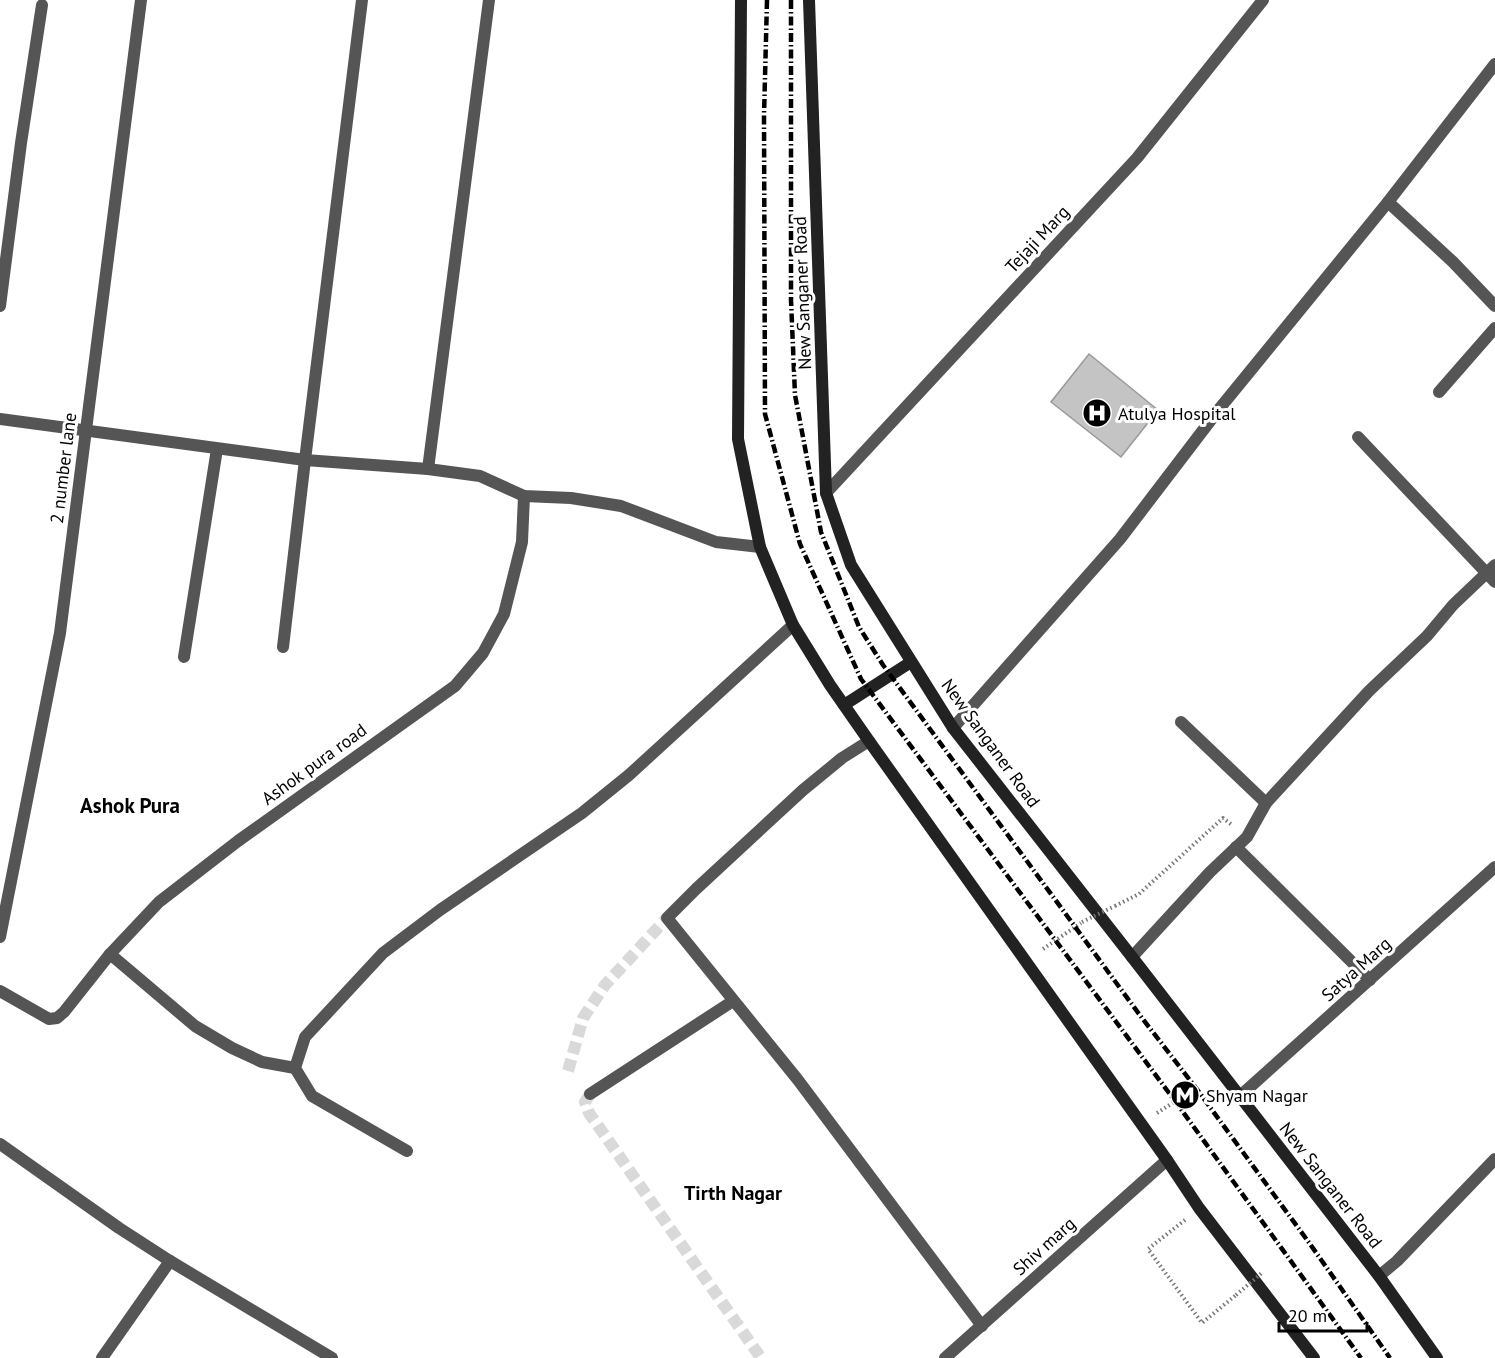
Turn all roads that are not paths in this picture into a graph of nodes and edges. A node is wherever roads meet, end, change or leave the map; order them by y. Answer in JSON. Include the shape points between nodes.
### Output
{"nodes":[{"id":1,"x":141,"y":0,"type":"edge"},
{"id":2,"x":362,"y":0,"type":"edge"},
{"id":3,"x":489,"y":0,"type":"edge"},
{"id":4,"x":741,"y":0,"type":"edge"},
{"id":5,"x":809,"y":0,"type":"edge"},
{"id":6,"x":1263,"y":0,"type":"edge"},
{"id":7,"x":42,"y":5,"type":"dead end"},
{"id":8,"x":1495,"y":64,"type":"edge"},
{"id":9,"x":1388,"y":202,"type":"junction"},
{"id":10,"x":0,"y":306,"type":"edge"},
{"id":11,"x":1495,"y":306,"type":"edge"},
{"id":12,"x":1495,"y":328,"type":"edge"},
{"id":13,"x":1439,"y":392,"type":"dead end"},
{"id":14,"x":0,"y":418,"type":"edge"},
{"id":15,"x":86,"y":430,"type":"junction"},
{"id":16,"x":1358,"y":437,"type":"dead end"},
{"id":17,"x":217,"y":449,"type":"junction"},
{"id":18,"x":304,"y":460,"type":"junction"},
{"id":19,"x":428,"y":469,"type":"junction"},
{"id":20,"x":826,"y":493,"type":"junction"},
{"id":21,"x":524,"y":496,"type":"junction"},
{"id":22,"x":760,"y":547,"type":"junction"},
{"id":23,"x":1492,"y":573,"type":"edge"},
{"id":24,"x":793,"y":625,"type":"junction"},
{"id":25,"x":283,"y":647,"type":"dead end"},
{"id":26,"x":184,"y":657,"type":"dead end"},
{"id":27,"x":911,"y":662,"type":"junction"},
{"id":28,"x":844,"y":705,"type":"junction"},
{"id":29,"x":1181,"y":722,"type":"dead end"},
{"id":30,"x":953,"y":728,"type":"junction"},
{"id":31,"x":869,"y":741,"type":"junction"},
{"id":32,"x":1266,"y":803,"type":"junction"},
{"id":33,"x":1236,"y":848,"type":"junction"},
{"id":34,"x":1495,"y":867,"type":"edge"},
{"id":35,"x":0,"y":937,"type":"edge"},
{"id":36,"x":110,"y":954,"type":"junction"},
{"id":37,"x":1132,"y":957,"type":"junction"},
{"id":38,"x":1370,"y":980,"type":"junction"},
{"id":39,"x":0,"y":991,"type":"edge"},
{"id":40,"x":733,"y":1001,"type":"junction"},
{"id":41,"x":295,"y":1068,"type":"junction"},
{"id":42,"x":590,"y":1094,"type":"dead end"},
{"id":43,"x":1240,"y":1096,"type":"junction"},
{"id":44,"x":0,"y":1144,"type":"edge"},
{"id":45,"x":406,"y":1150,"type":"dead end"},
{"id":46,"x":1495,"y":1159,"type":"edge"},
{"id":47,"x":1167,"y":1160,"type":"junction"},
{"id":48,"x":171,"y":1261,"type":"junction"},
{"id":49,"x":1379,"y":1276,"type":"junction"},
{"id":50,"x":982,"y":1326,"type":"junction"},
{"id":51,"x":102,"y":1358,"type":"edge"},
{"id":52,"x":332,"y":1358,"type":"edge"},
{"id":53,"x":945,"y":1358,"type":"edge"},
{"id":54,"x":1314,"y":1358,"type":"edge"},
{"id":55,"x":1437,"y":1358,"type":"edge"}],
"edges":[{"from":1,"to":15,"type":"street","name":"2 number lane"},
{"from":2,"to":18,"type":"street"},
{"from":3,"to":19,"type":"street"},
{"from":4,"to":22,"type":"main road","via":[[738,439]]},
{"from":5,"to":20,"type":"main road","name":"New Sanganer Road"},
{"from":6,"to":20,"type":"street","name":"Tejaji Marg","via":[[1137,158]]},
{"from":7,"to":10,"type":"street"},
{"from":8,"to":9,"type":"street"},
{"from":9,"to":11,"type":"street"},
{"from":9,"to":30,"type":"street","via":[[1220,408],[1120,539]]},
{"from":12,"to":13,"type":"street"},
{"from":14,"to":15,"type":"street"},
{"from":15,"to":17,"type":"street"},
{"from":15,"to":35,"type":"street","name":"2 number lane","via":[[60,633]]},
{"from":16,"to":23,"type":"street"},
{"from":17,"to":18,"type":"street"},
{"from":17,"to":26,"type":"street"},
{"from":18,"to":19,"type":"street"},
{"from":18,"to":25,"type":"street"},
{"from":19,"to":21,"type":"street","via":[[480,476]]},
{"from":20,"to":27,"type":"main road","name":"New Sanganer Road","via":[[851,565]]},
{"from":21,"to":22,"type":"street","via":[[621,506],[716,542]]},
{"from":21,"to":36,"type":"street","name":"Ashok pura road","via":[[522,542],[504,614],[483,653],[455,686],[229,847],[159,902]]},
{"from":22,"to":24,"type":"main road"},
{"from":23,"to":32,"type":"street","via":[[1453,605]]},
{"from":24,"to":28,"type":"main road"},
{"from":24,"to":41,"type":"street","via":[[592,806],[383,953],[305,1037]]},
{"from":27,"to":28,"type":"main road"},
{"from":27,"to":30,"type":"main road","name":"New Sanganer Road"},
{"from":28,"to":31,"type":"main road"},
{"from":29,"to":32,"type":"street"},
{"from":30,"to":37,"type":"main road","name":"New Sanganer Road"},
{"from":31,"to":40,"type":"street","via":[[803,790],[667,918]]},
{"from":31,"to":47,"type":"main road"},
{"from":32,"to":33,"type":"street","via":[[1247,837]]},
{"from":33,"to":37,"type":"street"},
{"from":33,"to":38,"type":"street"},
{"from":34,"to":38,"type":"street","name":"Satya Marg"},
{"from":36,"to":39,"type":"street","name":"Ashok pura road","via":[[57,1018],[49,1019]]},
{"from":36,"to":41,"type":"street","via":[[195,1026],[262,1062]]},
{"from":37,"to":43,"type":"main road","name":"New Sanganer Road"},
{"from":38,"to":43,"type":"street","name":"Satya Marg"},
{"from":40,"to":42,"type":"street"},
{"from":40,"to":50,"type":"street","via":[[798,1080]]},
{"from":41,"to":45,"type":"street","via":[[312,1096]]},
{"from":43,"to":49,"type":"main road","name":"New Sanganer Road"},
{"from":44,"to":48,"type":"street"},
{"from":46,"to":49,"type":"street"},
{"from":47,"to":50,"type":"street","name":"Shiv marg"},
{"from":47,"to":54,"type":"main road"},
{"from":48,"to":51,"type":"street"},
{"from":48,"to":52,"type":"street"},
{"from":49,"to":55,"type":"main road","name":"New Sanganer Road"},
{"from":50,"to":53,"type":"street","name":"Shiv marg"}]}
